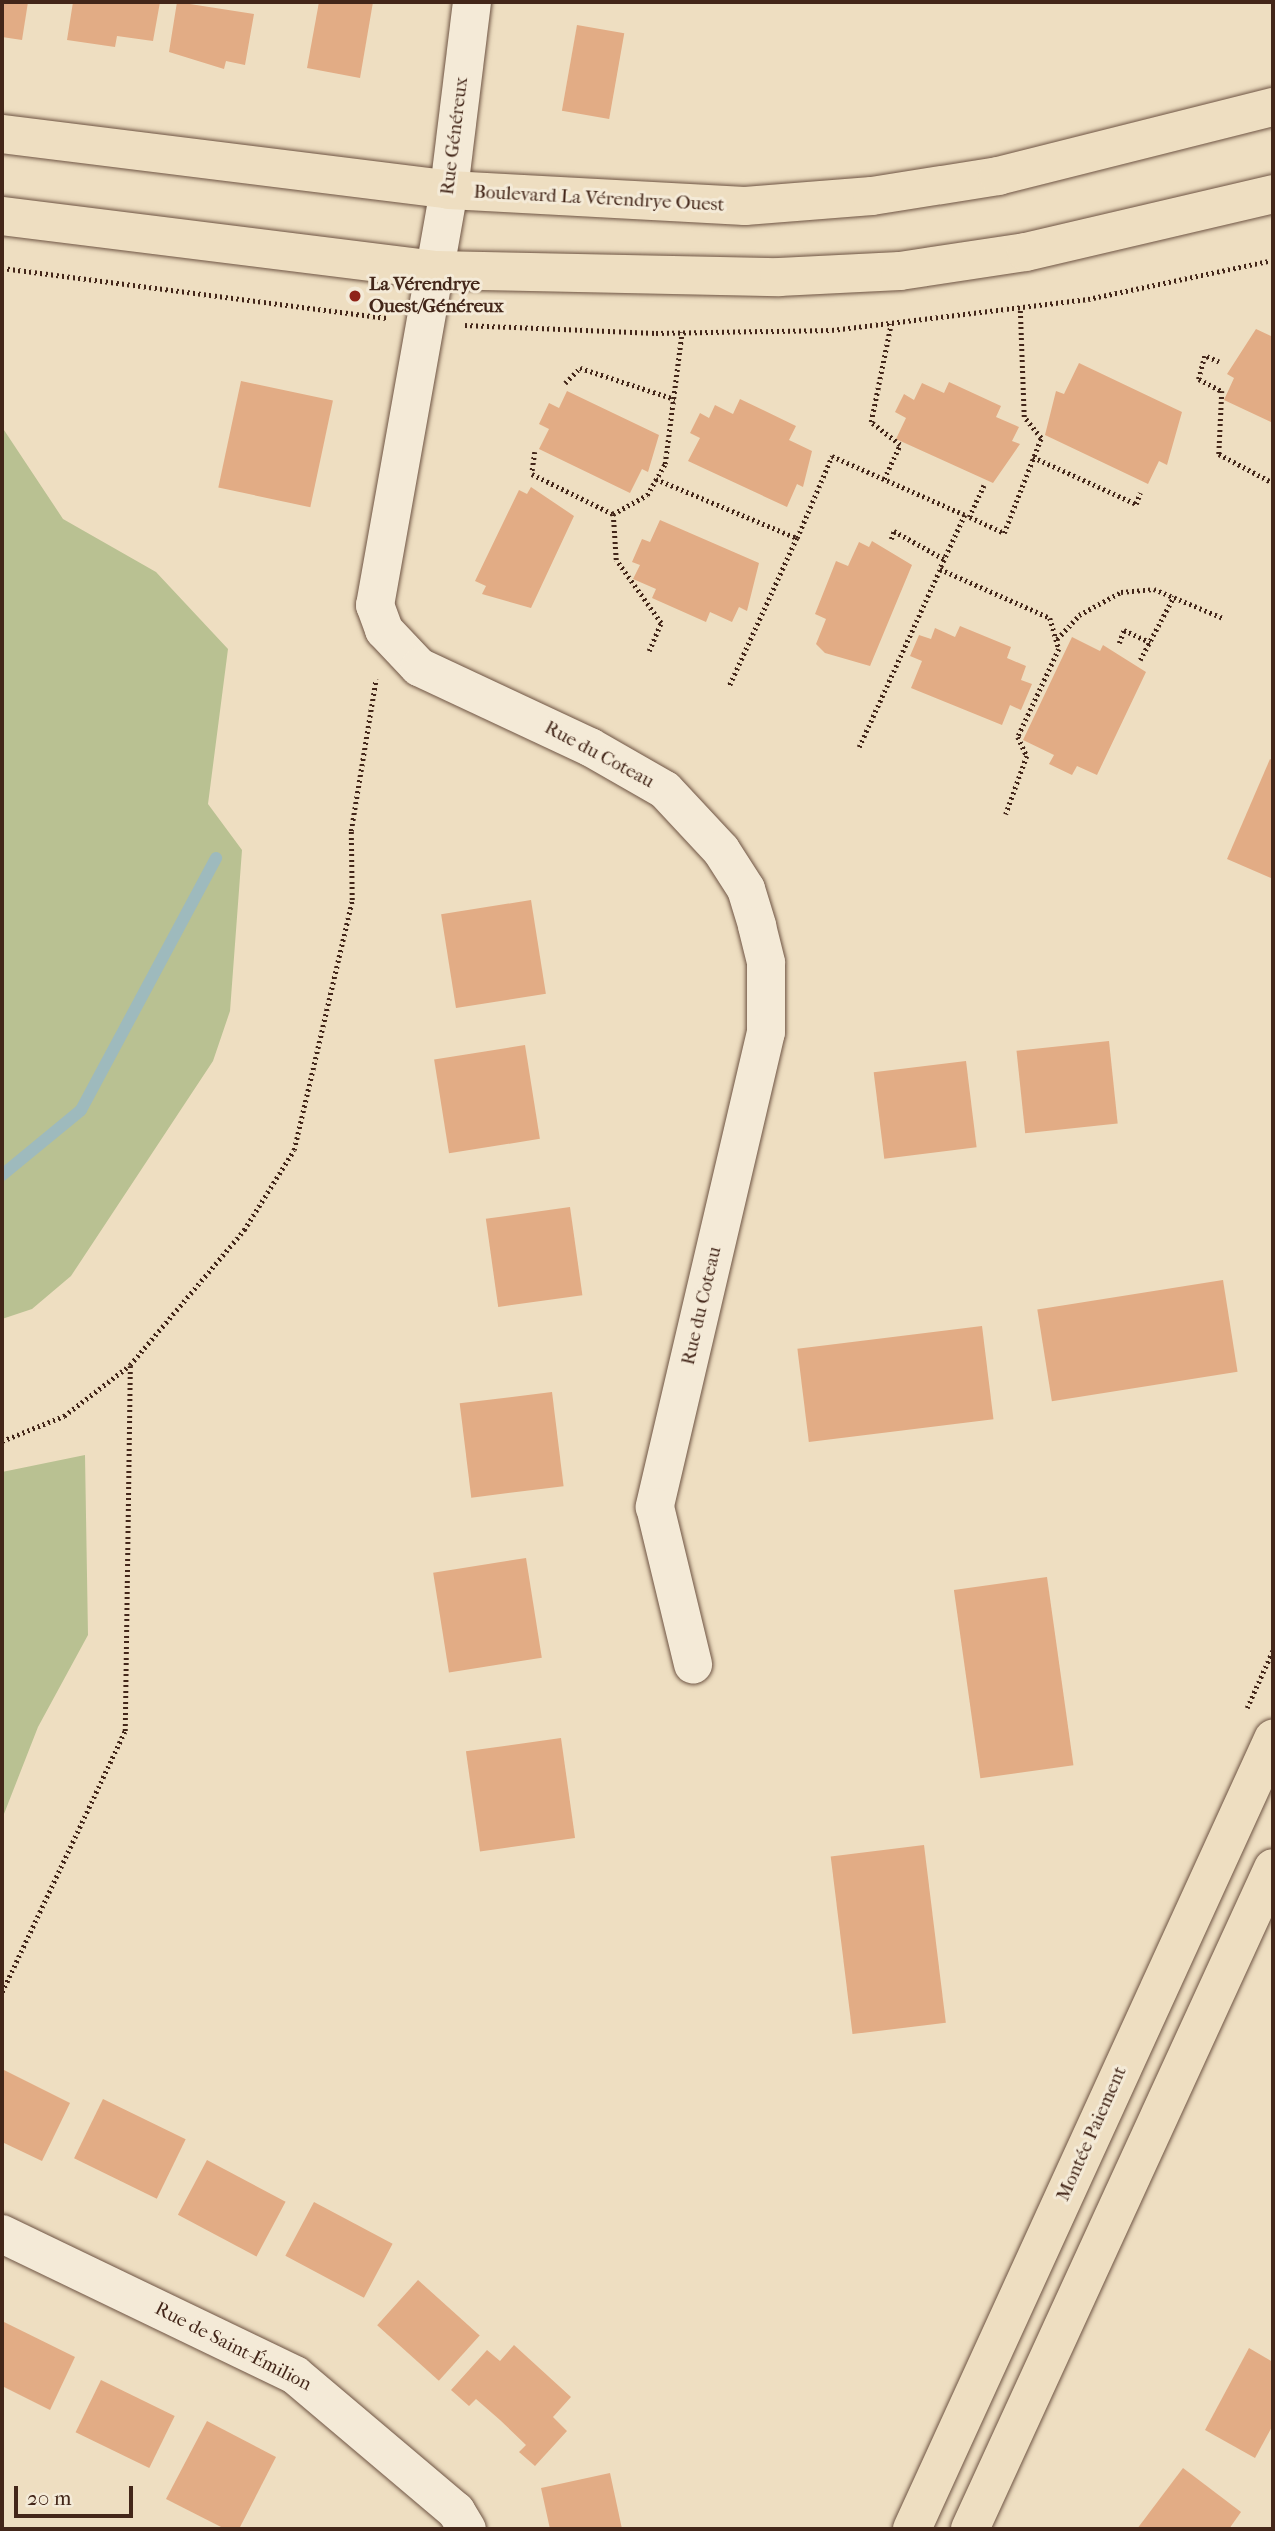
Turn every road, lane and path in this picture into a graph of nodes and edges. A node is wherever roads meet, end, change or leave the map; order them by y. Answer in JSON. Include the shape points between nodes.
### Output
{"nodes":[{"id":1,"x":472,"y":2,"type":"edge"},
{"id":2,"x":1273,"y":107,"type":"edge"},
{"id":3,"x":2,"y":134,"type":"edge"},
{"id":4,"x":449,"y":190,"type":"junction"},
{"id":5,"x":1273,"y":194,"type":"edge"},
{"id":6,"x":2,"y":216,"type":"edge"},
{"id":7,"x":2,"y":268,"type":"edge"},
{"id":8,"x":436,"y":270,"type":"junction"},
{"id":9,"x":1020,"y":309,"type":"dead end"},
{"id":10,"x":428,"y":324,"type":"junction"},
{"id":11,"x":891,"y":324,"type":"dead end"},
{"id":12,"x":682,"y":332,"type":"dead end"},
{"id":13,"x":1219,"y":362,"type":"dead end"},
{"id":14,"x":565,"y":383,"type":"dead end"},
{"id":15,"x":674,"y":399,"type":"junction"},
{"id":16,"x":535,"y":452,"type":"dead end"},
{"id":17,"x":1033,"y":457,"type":"junction"},
{"id":18,"x":656,"y":479,"type":"junction"},
{"id":19,"x":884,"y":479,"type":"junction"},
{"id":20,"x":1273,"y":484,"type":"edge"},
{"id":21,"x":984,"y":485,"type":"dead end"},
{"id":22,"x":1140,"y":493,"type":"dead end"},
{"id":23,"x":613,"y":514,"type":"junction"},
{"id":24,"x":967,"y":516,"type":"junction"},
{"id":25,"x":797,"y":538,"type":"junction"},
{"id":26,"x":891,"y":539,"type":"dead end"},
{"id":27,"x":944,"y":559,"type":"junction"},
{"id":28,"x":940,"y":569,"type":"junction"},
{"id":29,"x":1174,"y":596,"type":"junction"},
{"id":30,"x":1223,"y":618,"type":"dead end"},
{"id":31,"x":383,"y":630,"type":"junction"},
{"id":32,"x":1056,"y":640,"type":"junction"},
{"id":33,"x":1150,"y":642,"type":"junction"},
{"id":34,"x":1119,"y":643,"type":"dead end"},
{"id":35,"x":649,"y":651,"type":"dead end"},
{"id":36,"x":1140,"y":660,"type":"dead end"},
{"id":37,"x":729,"y":687,"type":"dead end"},
{"id":38,"x":859,"y":747,"type":"dead end"},
{"id":39,"x":1006,"y":814,"type":"dead end"},
{"id":40,"x":130,"y":1366,"type":"junction"},
{"id":41,"x":2,"y":1441,"type":"edge"},
{"id":42,"x":692,"y":1664,"type":"dead end"},
{"id":43,"x":1273,"y":1739,"type":"edge"},
{"id":44,"x":1273,"y":1868,"type":"edge"},
{"id":45,"x":2,"y":1992,"type":"edge"},
{"id":46,"x":2,"y":2234,"type":"edge"},
{"id":47,"x":467,"y":2529,"type":"edge"},
{"id":48,"x":912,"y":2529,"type":"edge"},
{"id":49,"x":970,"y":2529,"type":"edge"}],
"edges":[{"from":1,"to":4,"type":"street","name":"Rue Généreux"},
{"from":2,"to":4,"type":"main road","name":"Boulevard La Vérendrye Ouest","via":[[998,176],[872,196],[745,206],[632,204]]},
{"from":3,"to":4,"type":"main road","name":"Boulevard La Vérendrye Ouest"},
{"from":4,"to":8,"type":"street","name":"Rue Généreux"},
{"from":5,"to":8,"type":"main road","via":[[1026,253],[900,271],[655,278]]},
{"from":6,"to":8,"type":"main road"},
{"from":7,"to":10,"type":"path"},
{"from":8,"to":10,"type":"street"},
{"from":9,"to":17,"type":"path","via":[[1024,417],[1041,438]]},
{"from":10,"to":31,"type":"street","via":[[375,578]]},
{"from":11,"to":19,"type":"path","via":[[871,422],[900,445]]},
{"from":12,"to":15,"type":"path"},
{"from":13,"to":20,"type":"path","via":[[1205,356],[1199,379],[1222,391],[1219,454]]},
{"from":14,"to":15,"type":"path","via":[[580,368]]},
{"from":15,"to":18,"type":"path","via":[[665,464]]},
{"from":16,"to":23,"type":"path","via":[[532,474]]},
{"from":17,"to":22,"type":"path","via":[[1136,504]]},
{"from":17,"to":24,"type":"path","via":[[1004,533]]},
{"from":18,"to":23,"type":"path","via":[[647,495]]},
{"from":18,"to":25,"type":"path"},
{"from":19,"to":24,"type":"path"},
{"from":19,"to":25,"type":"path","via":[[832,456]]},
{"from":21,"to":24,"type":"path"},
{"from":23,"to":35,"type":"path","via":[[616,560],[661,623]]},
{"from":24,"to":27,"type":"path"},
{"from":25,"to":37,"type":"path"},
{"from":26,"to":27,"type":"path","via":[[894,531]]},
{"from":27,"to":28,"type":"path"},
{"from":28,"to":32,"type":"path","via":[[1050,618]]},
{"from":28,"to":38,"type":"path"},
{"from":29,"to":30,"type":"path"},
{"from":29,"to":32,"type":"path","via":[[1154,589],[1121,592],[1079,615]]},
{"from":29,"to":33,"type":"path"},
{"from":31,"to":40,"type":"path","via":[[351,831],[352,900],[294,1150],[244,1230]]},
{"from":31,"to":42,"type":"street","name":"Rue du Coteau","via":[[419,667],[590,747],[665,790],[721,850],[746,889],[766,963],[766,1032],[655,1507]]},
{"from":32,"to":39,"type":"path","via":[[1050,677],[1018,737],[1027,756]]},
{"from":33,"to":34,"type":"path","via":[[1124,630]]},
{"from":33,"to":36,"type":"path"},
{"from":40,"to":41,"type":"path","via":[[64,1416]]},
{"from":40,"to":45,"type":"path","via":[[125,1731]]},
{"from":43,"to":48,"type":"main road","name":"Montée Paiement"},
{"from":44,"to":49,"type":"main road"},
{"from":46,"to":47,"type":"street","name":"Rue de Saint-Émilion","via":[[295,2375],[446,2502]]}]}
